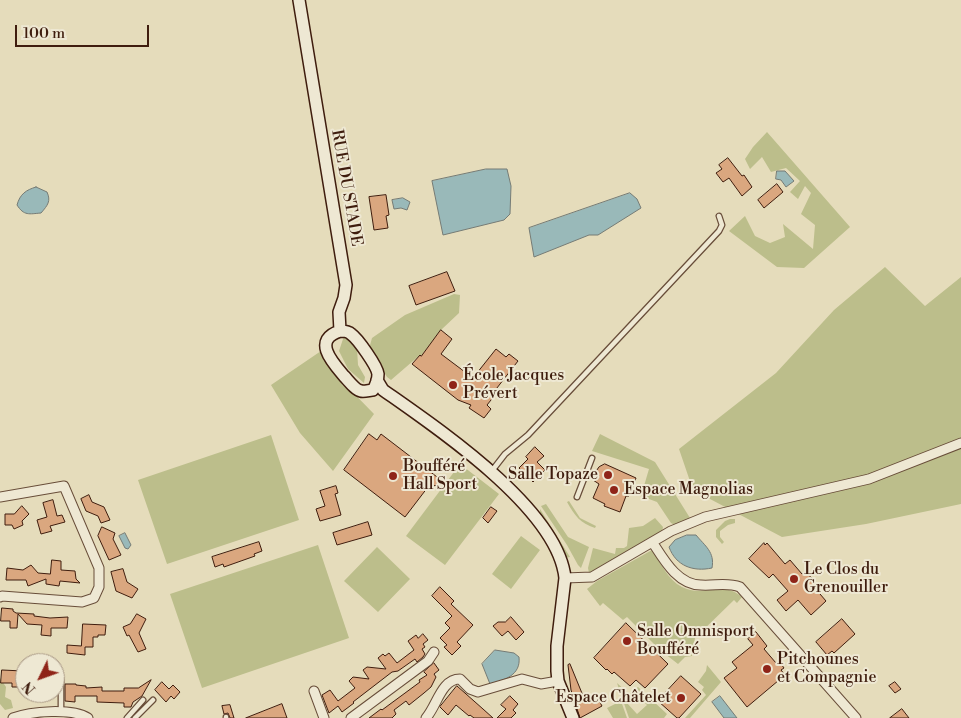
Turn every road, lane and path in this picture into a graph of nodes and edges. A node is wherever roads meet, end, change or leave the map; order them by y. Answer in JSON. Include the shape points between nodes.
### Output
{"nodes":[{"id":1,"x":299,"y":0,"type":"edge"},
{"id":2,"x":719,"y":216,"type":"dead end"},
{"id":3,"x":340,"y":331,"type":"junction"},
{"id":4,"x":378,"y":387,"type":"junction"},
{"id":5,"x":961,"y":443,"type":"edge"},
{"id":6,"x":592,"y":458,"type":"dead end"},
{"id":7,"x":490,"y":472,"type":"junction"},
{"id":8,"x":0,"y":497,"type":"edge"},
{"id":9,"x":577,"y":497,"type":"dead end"},
{"id":10,"x":653,"y":543,"type":"junction"},
{"id":11,"x":565,"y":578,"type":"junction"},
{"id":12,"x":0,"y":597,"type":"edge"},
{"id":13,"x":434,"y":652,"type":"dead end"},
{"id":14,"x":558,"y":681,"type":"junction"},
{"id":15,"x":314,"y":692,"type":"dead end"},
{"id":16,"x":143,"y":700,"type":"dead end"},
{"id":17,"x":153,"y":700,"type":"dead end"},
{"id":18,"x":61,"y":703,"type":"edge"},
{"id":19,"x":61,"y":712,"type":"junction"},
{"id":20,"x":13,"y":718,"type":"edge"},
{"id":21,"x":88,"y":718,"type":"edge"},
{"id":22,"x":127,"y":718,"type":"edge"},
{"id":23,"x":135,"y":718,"type":"edge"},
{"id":24,"x":324,"y":718,"type":"edge"},
{"id":25,"x":351,"y":718,"type":"edge"},
{"id":26,"x":426,"y":718,"type":"edge"},
{"id":27,"x":572,"y":718,"type":"edge"},
{"id":28,"x":856,"y":718,"type":"edge"}],
"edges":[{"from":1,"to":3,"type":"street","name":"RUE DU STADE","via":[[346,285],[339,312]]},
{"from":2,"to":7,"type":"lane","via":[[722,225],[719,230]]},
{"from":3,"to":4,"type":"street","via":[[350,332],[356,338],[378,373]]},
{"from":3,"to":4,"type":"street","via":[[328,338],[326,351],[356,388],[362,391]]},
{"from":4,"to":7,"type":"street"},
{"from":5,"to":10,"type":"street","via":[[869,480],[705,517],[671,531]]},
{"from":6,"to":9,"type":"lane"},
{"from":7,"to":11,"type":"street","via":[[514,492],[546,533],[564,567]]},
{"from":8,"to":12,"type":"street","via":[[64,486],[99,568],[99,587],[94,598],[82,602]]},
{"from":10,"to":11,"type":"street","via":[[592,577]]},
{"from":10,"to":28,"type":"street","via":[[684,581],[699,586],[730,583],[740,587]]},
{"from":11,"to":14,"type":"street","via":[[556,646]]},
{"from":13,"to":25,"type":"street","via":[[428,661]]},
{"from":14,"to":26,"type":"street","via":[[541,684],[522,679],[478,692],[460,679],[454,679],[445,686]]},
{"from":14,"to":27,"type":"street"},
{"from":15,"to":24,"type":"street"},
{"from":16,"to":22,"type":"lane"},
{"from":17,"to":23,"type":"lane"},
{"from":18,"to":19,"type":"lane"},
{"from":19,"to":20,"type":"street","via":[[26,713]]},
{"from":19,"to":21,"type":"street"}]}
